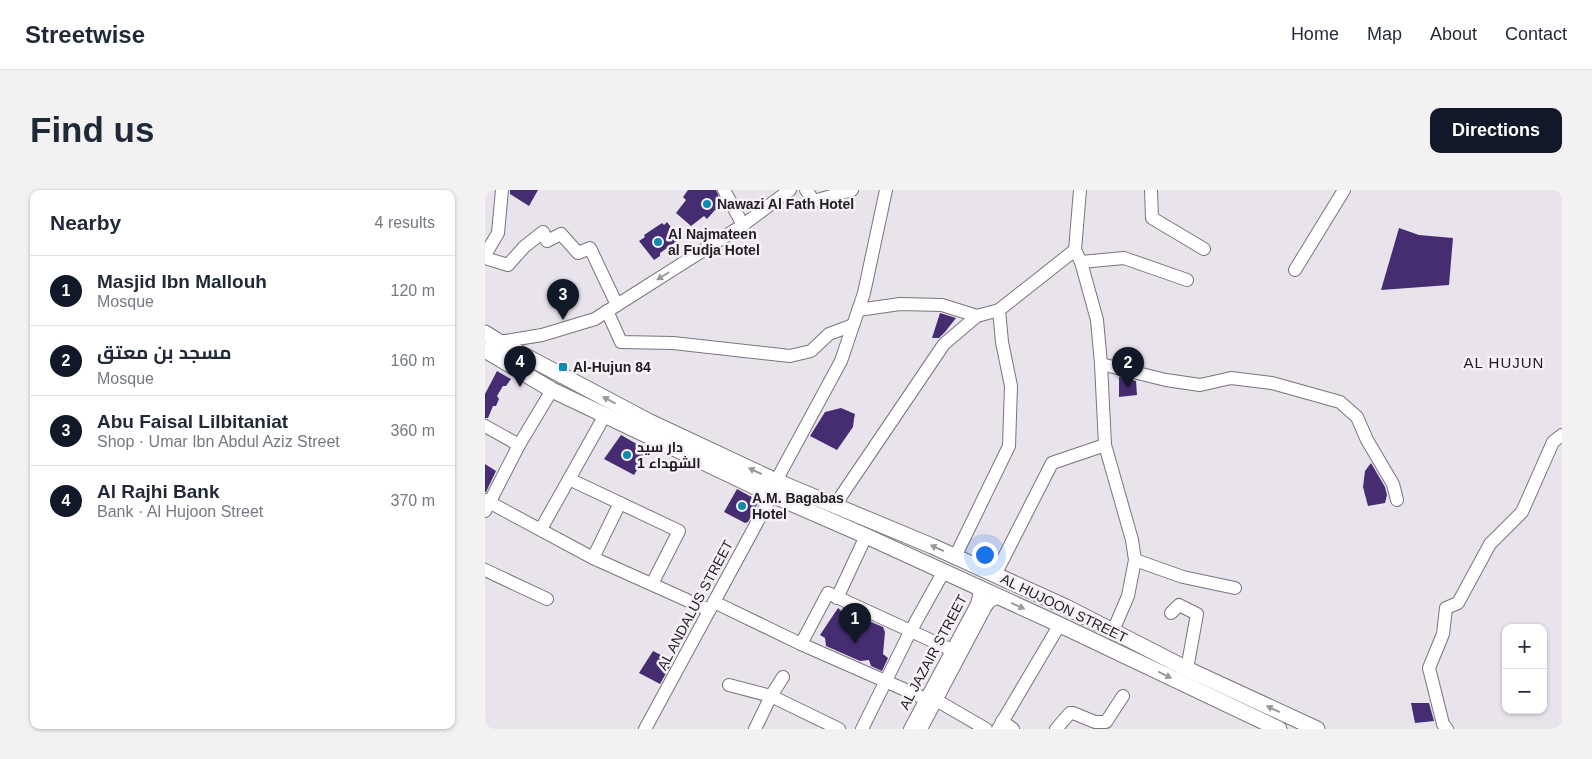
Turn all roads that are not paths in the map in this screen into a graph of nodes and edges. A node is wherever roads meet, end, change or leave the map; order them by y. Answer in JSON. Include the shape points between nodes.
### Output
{"nodes":[{"id":1,"x":502,"y":190,"type":"edge"},
{"id":2,"x":724,"y":190,"type":"edge"},
{"id":3,"x":790,"y":190,"type":"edge"},
{"id":4,"x":806,"y":190,"type":"edge"},
{"id":5,"x":852,"y":190,"type":"edge"},
{"id":6,"x":886,"y":190,"type":"edge"},
{"id":7,"x":1080,"y":190,"type":"edge"},
{"id":8,"x":1151,"y":190,"type":"edge"},
{"id":9,"x":1343,"y":190,"type":"edge"},
{"id":10,"x":743,"y":225,"type":"junction"},
{"id":11,"x":1204,"y":249,"type":"dead end"},
{"id":12,"x":1075,"y":250,"type":"junction"},
{"id":13,"x":485,"y":256,"type":"edge"},
{"id":14,"x":1081,"y":262,"type":"junction"},
{"id":15,"x":1295,"y":270,"type":"dead end"},
{"id":16,"x":1187,"y":280,"type":"dead end"},
{"id":17,"x":612,"y":308,"type":"junction"},
{"id":18,"x":858,"y":310,"type":"junction"},
{"id":19,"x":999,"y":310,"type":"junction"},
{"id":20,"x":977,"y":316,"type":"junction"},
{"id":21,"x":853,"y":324,"type":"junction"},
{"id":22,"x":485,"y":333,"type":"edge"},
{"id":23,"x":499,"y":342,"type":"junction"},
{"id":24,"x":485,"y":350,"type":"edge"},
{"id":25,"x":1101,"y":364,"type":"junction"},
{"id":26,"x":552,"y":390,"type":"junction"},
{"id":27,"x":605,"y":415,"type":"junction"},
{"id":28,"x":485,"y":426,"type":"edge"},
{"id":29,"x":1562,"y":435,"type":"edge"},
{"id":30,"x":519,"y":445,"type":"junction"},
{"id":31,"x":1105,"y":445,"type":"junction"},
{"id":32,"x":569,"y":479,"type":"junction"},
{"id":33,"x":774,"y":488,"type":"junction"},
{"id":34,"x":1397,"y":500,"type":"dead end"},
{"id":35,"x":620,"y":503,"type":"junction"},
{"id":36,"x":487,"y":504,"type":"edge"},
{"id":37,"x":835,"y":505,"type":"junction"},
{"id":38,"x":541,"y":529,"type":"junction"},
{"id":39,"x":866,"y":536,"type":"junction"},
{"id":40,"x":955,"y":556,"type":"junction"},
{"id":41,"x":593,"y":558,"type":"junction"},
{"id":42,"x":1135,"y":560,"type":"junction"},
{"id":43,"x":485,"y":570,"type":"edge"},
{"id":44,"x":944,"y":571,"type":"junction"},
{"id":45,"x":995,"y":574,"type":"junction"},
{"id":46,"x":651,"y":584,"type":"junction"},
{"id":47,"x":979,"y":588,"type":"junction"},
{"id":48,"x":1235,"y":588,"type":"dead end"},
{"id":49,"x":998,"y":597,"type":"junction"},
{"id":50,"x":837,"y":598,"type":"junction"},
{"id":51,"x":547,"y":599,"type":"dead end"},
{"id":52,"x":711,"y":606,"type":"junction"},
{"id":53,"x":1171,"y":613,"type":"dead end"},
{"id":54,"x":1060,"y":624,"type":"junction"},
{"id":55,"x":1113,"y":631,"type":"junction"},
{"id":56,"x":910,"y":632,"type":"junction"},
{"id":57,"x":801,"y":644,"type":"junction"},
{"id":58,"x":952,"y":650,"type":"junction"},
{"id":59,"x":1187,"y":669,"type":"junction"},
{"id":60,"x":783,"y":677,"type":"dead end"},
{"id":61,"x":885,"y":680,"type":"junction"},
{"id":62,"x":729,"y":685,"type":"dead end"},
{"id":63,"x":771,"y":696,"type":"junction"},
{"id":64,"x":1123,"y":696,"type":"dead end"},
{"id":65,"x":932,"y":701,"type":"junction"},
{"id":66,"x":1000,"y":725,"type":"edge"},
{"id":67,"x":645,"y":729,"type":"edge"},
{"id":68,"x":755,"y":729,"type":"edge"},
{"id":69,"x":839,"y":729,"type":"edge"},
{"id":70,"x":862,"y":729,"type":"edge"},
{"id":71,"x":910,"y":729,"type":"edge"},
{"id":72,"x":921,"y":729,"type":"edge"},
{"id":73,"x":986,"y":729,"type":"edge"},
{"id":74,"x":1013,"y":729,"type":"edge"},
{"id":75,"x":1055,"y":729,"type":"edge"},
{"id":76,"x":1279,"y":729,"type":"edge"},
{"id":77,"x":1317,"y":729,"type":"edge"},
{"id":78,"x":1447,"y":729,"type":"edge"}],
"edges":[{"from":1,"to":13,"type":"street","via":[[498,233]]},
{"from":2,"to":10,"type":"street"},
{"from":3,"to":10,"type":"street"},
{"from":4,"to":5,"type":"street","via":[[814,201]]},
{"from":6,"to":18,"type":"street","name":"AL ANDALUS STREET","via":[[865,292]]},
{"from":7,"to":12,"type":"street"},
{"from":8,"to":11,"type":"street","via":[[1152,218]]},
{"from":9,"to":15,"type":"street"},
{"from":10,"to":17,"type":"street","one_way":true},
{"from":12,"to":14,"type":"street"},
{"from":12,"to":19,"type":"street"},
{"from":13,"to":17,"type":"street","via":[[508,265],[543,232],[547,241],[561,234],[578,253],[590,248]]},
{"from":14,"to":16,"type":"street","via":[[1124,258]]},
{"from":14,"to":25,"type":"street","via":[[1097,320]]},
{"from":17,"to":21,"type":"street","via":[[621,342],[673,343],[790,356],[811,351],[829,334]]},
{"from":17,"to":23,"type":"street","via":[[595,319],[542,335]]},
{"from":18,"to":20,"type":"street","via":[[900,304],[943,305]]},
{"from":18,"to":21,"type":"street","name":"AL ANDALUS STREET"},
{"from":19,"to":20,"type":"street"},
{"from":19,"to":40,"type":"street","via":[[1011,386],[1009,446]]},
{"from":20,"to":37,"type":"street","via":[[944,344]]},
{"from":21,"to":33,"type":"street","name":"AL ANDALUS STREET","via":[[841,361]]},
{"from":22,"to":23,"type":"main road","name":"AL HUJOON STREET"},
{"from":33,"to":23,"type":"main road","name":"AL HUJOON STREET","one_way":true},
{"from":24,"to":26,"type":"main road","name":"AL HUJOON STREET"},
{"from":25,"to":31,"type":"street"},
{"from":25,"to":34,"type":"street","via":[[1200,385],[1231,378],[1272,383],[1340,402],[1357,417],[1393,484]]},
{"from":26,"to":27,"type":"main road","name":"AL HUJOON STREET"},
{"from":26,"to":30,"type":"street"},
{"from":27,"to":32,"type":"street"},
{"from":27,"to":33,"type":"main road","name":"AL HUJOON STREET"},
{"from":28,"to":30,"type":"street"},
{"from":29,"to":78,"type":"street","via":[[1553,442],[1522,512],[1490,544],[1458,603],[1446,608],[1443,634],[1429,668]]},
{"from":30,"to":36,"type":"street"},
{"from":31,"to":42,"type":"street"},
{"from":31,"to":45,"type":"street","via":[[1052,464]]},
{"from":32,"to":35,"type":"street"},
{"from":32,"to":38,"type":"street"},
{"from":33,"to":37,"type":"main road","name":"AL HUJOON STREET"},
{"from":33,"to":39,"type":"main road","name":"AL HUJOON STREET"},
{"from":33,"to":52,"type":"street","name":"AL ANDALUS STREET"},
{"from":35,"to":41,"type":"street"},
{"from":35,"to":46,"type":"street","via":[[679,531]]},
{"from":36,"to":38,"type":"street"},
{"from":40,"to":37,"type":"main road","name":"AL HUJOON STREET","one_way":true},
{"from":38,"to":41,"type":"street"},
{"from":39,"to":44,"type":"main road","name":"AL HUJOON STREET"},
{"from":39,"to":50,"type":"street"},
{"from":40,"to":45,"type":"main road","name":"AL HUJOON STREET"},
{"from":41,"to":46,"type":"street"},
{"from":42,"to":48,"type":"street","via":[[1183,577]]},
{"from":42,"to":55,"type":"street","via":[[1128,596]]},
{"from":43,"to":51,"type":"street"},
{"from":44,"to":47,"type":"main road","name":"AL HUJOON STREET"},
{"from":44,"to":56,"type":"street"},
{"from":45,"to":55,"type":"main road","name":"AL HUJOON STREET"},
{"from":46,"to":52,"type":"street"},
{"from":47,"to":49,"type":"main road","name":"AL HUJOON STREET"},
{"from":47,"to":58,"type":"street","name":"AL JAZAIR STREET","via":[[978,600]]},
{"from":49,"to":54,"type":"main road","name":"AL HUJOON STREET","one_way":true},
{"from":49,"to":65,"type":"street","name":"AL JAZAIR STREET","via":[[985,608]]},
{"from":50,"to":56,"type":"street"},
{"from":50,"to":57,"type":"street","via":[[828,593]]},
{"from":52,"to":57,"type":"street"},
{"from":52,"to":67,"type":"street","name":"AL ANDALUS STREET"},
{"from":53,"to":59,"type":"street","via":[[1179,605],[1197,614]]},
{"from":54,"to":66,"type":"street"},
{"from":54,"to":76,"type":"main road","name":"AL HUJOON STREET","one_way":true},
{"from":55,"to":59,"type":"main road","name":"AL HUJOON STREET"},
{"from":56,"to":58,"type":"street"},
{"from":56,"to":61,"type":"street"},
{"from":57,"to":61,"type":"street"},
{"from":58,"to":65,"type":"street","name":"AL JAZAIR STREET"},
{"from":77,"to":59,"type":"main road","name":"AL HUJOON STREET","one_way":true},
{"from":60,"to":63,"type":"street"},
{"from":61,"to":65,"type":"street"},
{"from":61,"to":70,"type":"street"},
{"from":62,"to":63,"type":"street"},
{"from":63,"to":68,"type":"street"},
{"from":63,"to":69,"type":"street"},
{"from":64,"to":75,"type":"street","via":[[1106,722],[1095,722],[1069,713]]},
{"from":65,"to":71,"type":"street","name":"AL JAZAIR STREET"},
{"from":65,"to":72,"type":"street","name":"AL JAZAIR STREET"},
{"from":65,"to":73,"type":"street"},
{"from":66,"to":74,"type":"street"}]}
